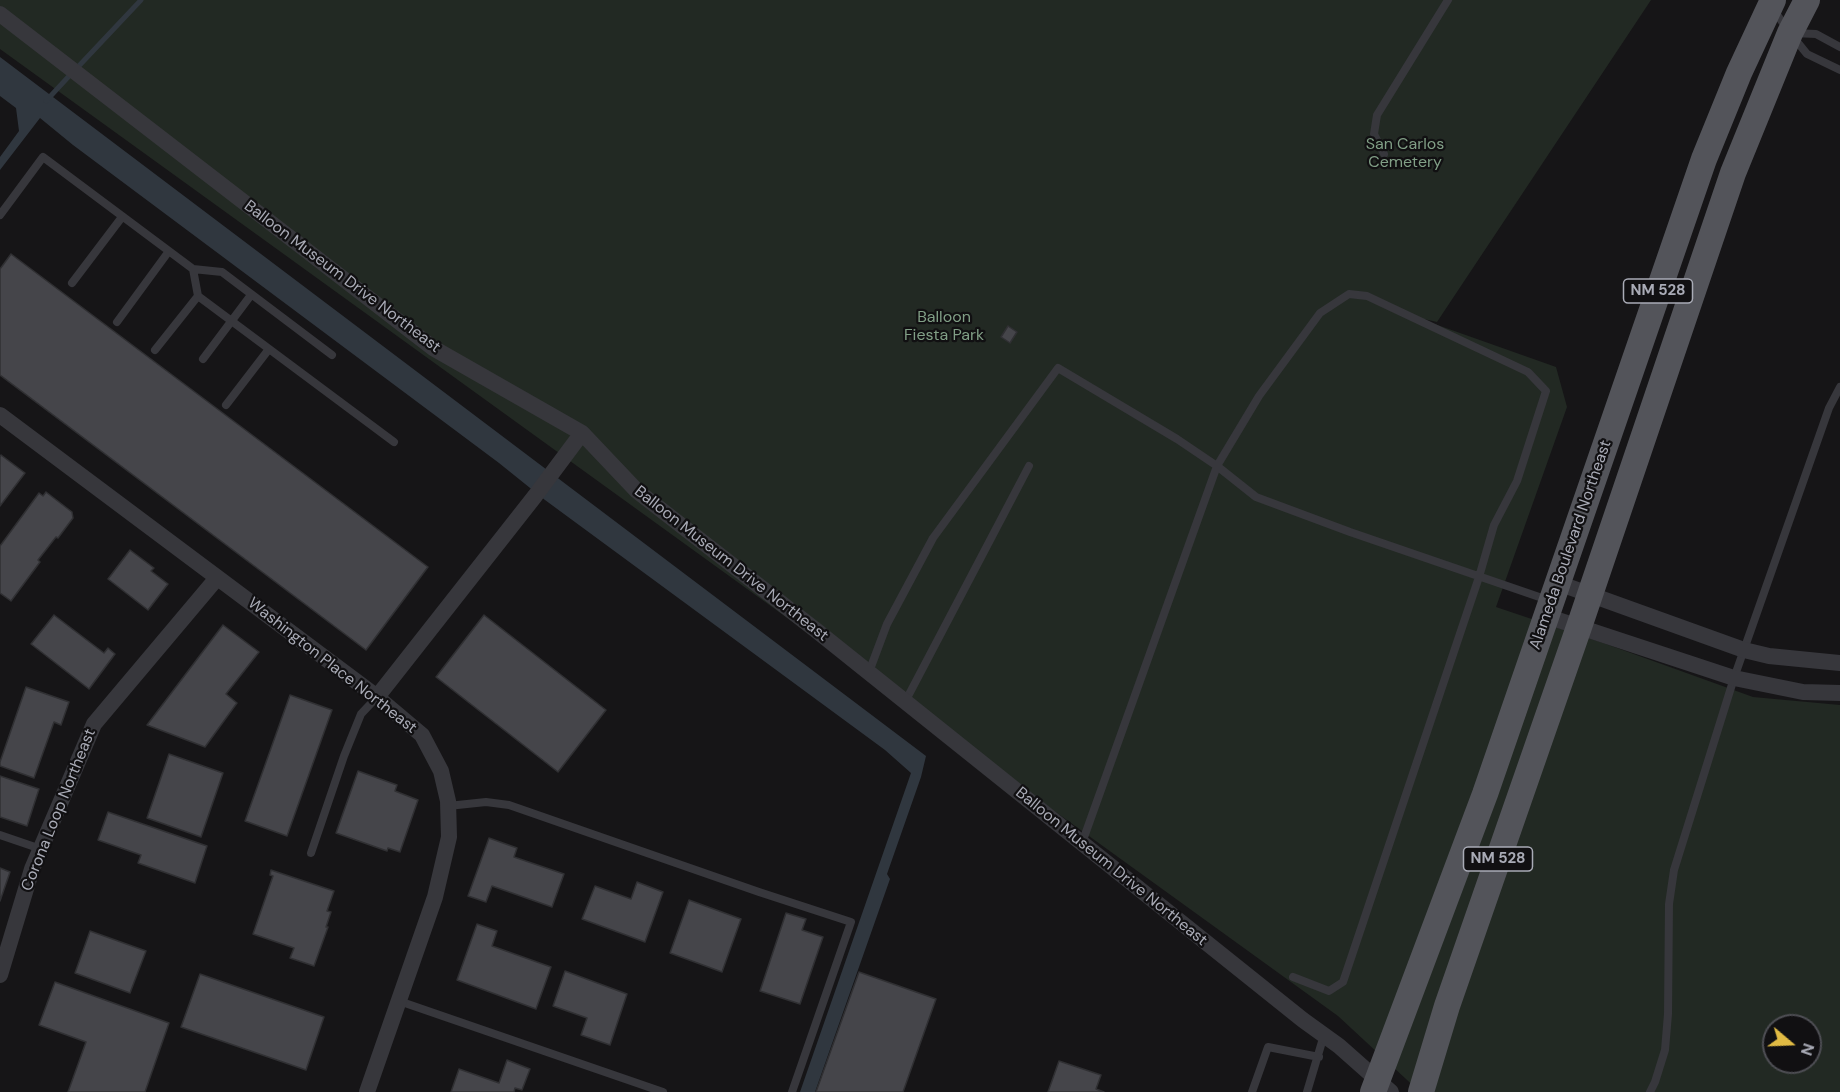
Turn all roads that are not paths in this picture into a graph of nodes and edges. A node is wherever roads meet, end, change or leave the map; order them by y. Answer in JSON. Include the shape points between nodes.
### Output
{"nodes":[{"id":1,"x":1448,"y":0,"type":"edge"},
{"id":2,"x":1807,"y":0,"type":"edge"},
{"id":3,"x":1768,"y":2,"type":"edge"},
{"id":4,"x":0,"y":14,"type":"edge"},
{"id":5,"x":1790,"y":33,"type":"junction"},
{"id":6,"x":1840,"y":47,"type":"edge"},
{"id":7,"x":1840,"y":70,"type":"edge"},
{"id":8,"x":1384,"y":154,"type":"dead end"},
{"id":9,"x":0,"y":215,"type":"edge"},
{"id":10,"x":122,"y":217,"type":"junction"},
{"id":11,"x":169,"y":251,"type":"junction"},
{"id":12,"x":193,"y":269,"type":"junction"},
{"id":13,"x":72,"y":283,"type":"dead end"},
{"id":14,"x":251,"y":295,"type":"junction"},
{"id":15,"x":198,"y":296,"type":"junction"},
{"id":16,"x":231,"y":321,"type":"junction"},
{"id":17,"x":117,"y":322,"type":"dead end"},
{"id":18,"x":269,"y":349,"type":"junction"},
{"id":19,"x":155,"y":351,"type":"dead end"},
{"id":20,"x":332,"y":355,"type":"dead end"},
{"id":21,"x":203,"y":359,"type":"dead end"},
{"id":22,"x":1840,"y":387,"type":"edge"},
{"id":23,"x":225,"y":405,"type":"dead end"},
{"id":24,"x":0,"y":415,"type":"edge"},
{"id":25,"x":582,"y":432,"type":"junction"},
{"id":26,"x":394,"y":442,"type":"dead end"},
{"id":27,"x":1029,"y":466,"type":"dead end"},
{"id":28,"x":1217,"y":466,"type":"junction"},
{"id":29,"x":1479,"y":577,"type":"junction"},
{"id":30,"x":217,"y":578,"type":"junction"},
{"id":31,"x":1590,"y":595,"type":"junction"},
{"id":32,"x":1552,"y":600,"type":"junction"},
{"id":33,"x":1579,"y":627,"type":"junction"},
{"id":34,"x":1744,"y":650,"type":"junction"},
{"id":35,"x":1840,"y":663,"type":"edge"},
{"id":36,"x":869,"y":672,"type":"junction"},
{"id":37,"x":1734,"y":678,"type":"junction"},
{"id":38,"x":1840,"y":693,"type":"edge"},
{"id":39,"x":377,"y":697,"type":"junction"},
{"id":40,"x":905,"y":702,"type":"junction"},
{"id":41,"x":448,"y":806,"type":"junction"},
{"id":42,"x":0,"y":835,"type":"edge"},
{"id":43,"x":1082,"y":843,"type":"junction"},
{"id":44,"x":41,"y":849,"type":"junction"},
{"id":45,"x":311,"y":853,"type":"dead end"},
{"id":46,"x":0,"y":975,"type":"edge"},
{"id":47,"x":1293,"y":977,"type":"dead end"},
{"id":48,"x":399,"y":1001,"type":"junction"},
{"id":49,"x":1324,"y":1035,"type":"junction"},
{"id":50,"x":1318,"y":1057,"type":"junction"},
{"id":51,"x":1380,"y":1088,"type":"edge"},
{"id":52,"x":367,"y":1092,"type":"edge"},
{"id":53,"x":663,"y":1092,"type":"edge"},
{"id":54,"x":792,"y":1092,"type":"edge"},
{"id":55,"x":1252,"y":1092,"type":"edge"},
{"id":56,"x":1307,"y":1092,"type":"edge"},
{"id":57,"x":1421,"y":1092,"type":"edge"},
{"id":58,"x":1650,"y":1092,"type":"edge"}],
"edges":[{"from":1,"to":8,"type":"lane","via":[[1377,115],[1374,134]]},
{"from":2,"to":5,"type":"main road","name":"Alameda Boulevard Northeast","number":"NM 528"},
{"from":3,"to":5,"type":"lane"},
{"from":3,"to":32,"type":"main road","name":"Alameda Boulevard Northeast","number":"NM 528","via":[[1704,159]]},
{"from":4,"to":25,"type":"street","name":"Balloon Museum Drive Northeast","via":[[433,348]]},
{"from":5,"to":6,"type":"lane","via":[[1816,34]]},
{"from":5,"to":7,"type":"lane","via":[[1807,54]]},
{"from":5,"to":31,"type":"main road","name":"Alameda Boulevard Northeast","number":"NM 528","via":[[1733,173]]},
{"from":9,"to":10,"type":"lane","via":[[43,157]]},
{"from":10,"to":11,"type":"lane"},
{"from":10,"to":13,"type":"lane"},
{"from":11,"to":12,"type":"lane"},
{"from":11,"to":17,"type":"lane"},
{"from":12,"to":14,"type":"lane","via":[[222,272]]},
{"from":12,"to":15,"type":"lane"},
{"from":14,"to":16,"type":"lane"},
{"from":14,"to":20,"type":"lane"},
{"from":15,"to":16,"type":"lane"},
{"from":15,"to":19,"type":"lane"},
{"from":16,"to":18,"type":"lane"},
{"from":16,"to":21,"type":"lane"},
{"from":18,"to":23,"type":"lane"},
{"from":18,"to":26,"type":"lane"},
{"from":22,"to":34,"type":"lane","via":[[1829,408]]},
{"from":24,"to":30,"type":"street","name":"Washington Place Northeast"},
{"from":25,"to":36,"type":"street","name":"Balloon Museum Drive Northeast","via":[[637,491]]},
{"from":25,"to":39,"type":"street"},
{"from":27,"to":40,"type":"lane"},
{"from":28,"to":29,"type":"lane","via":[[1256,497]]},
{"from":28,"to":29,"type":"lane","via":[[1259,396],[1320,313],[1349,294],[1367,296],[1528,372],[1546,391],[1516,481],[1494,525]]},
{"from":28,"to":36,"type":"lane","via":[[1058,368],[933,538],[887,624]]},
{"from":28,"to":43,"type":"lane"},
{"from":29,"to":32,"type":"lane"},
{"from":29,"to":47,"type":"lane","via":[[1343,982],[1329,990]]},
{"from":30,"to":39,"type":"street","name":"Washington Place Northeast"},
{"from":30,"to":44,"type":"street","name":"Corona Loop Northeast","via":[[94,724]]},
{"from":31,"to":32,"type":"street"},
{"from":31,"to":33,"type":"main road","name":"Alameda Boulevard Northeast","number":"NM 528"},
{"from":31,"to":34,"type":"street"},
{"from":32,"to":33,"type":"street"},
{"from":32,"to":51,"type":"main road","name":"Alameda Boulevard Northeast","number":"NM 528"},
{"from":33,"to":37,"type":"street"},
{"from":33,"to":57,"type":"main road","name":"Alameda Boulevard Northeast","number":"NM 528","via":[[1447,1006]]},
{"from":34,"to":35,"type":"street"},
{"from":34,"to":37,"type":"lane"},
{"from":36,"to":40,"type":"street","name":"Balloon Museum Drive Northeast"},
{"from":37,"to":38,"type":"street","via":[[1803,692]]},
{"from":37,"to":58,"type":"lane","via":[[1674,870],[1669,904],[1665,1050]]},
{"from":39,"to":41,"type":"street","name":"Washington Place Northeast","via":[[422,735],[441,771]]},
{"from":39,"to":45,"type":"lane","via":[[361,714]]},
{"from":40,"to":43,"type":"street","name":"Balloon Museum Drive Northeast"},
{"from":41,"to":48,"type":"street","name":"Washington Place Northeast","via":[[449,837],[435,897]]},
{"from":41,"to":54,"type":"lane","via":[[486,802],[509,805],[851,922]]},
{"from":42,"to":44,"type":"lane"},
{"from":43,"to":49,"type":"street","name":"Balloon Museum Drive Northeast"},
{"from":44,"to":46,"type":"street","name":"Corona Loop Northeast"},
{"from":48,"to":52,"type":"street","name":"Washington Place Northeast"},
{"from":48,"to":53,"type":"lane"},
{"from":49,"to":50,"type":"lane"},
{"from":49,"to":51,"type":"street","name":"Balloon Museum Drive Northeast"},
{"from":50,"to":55,"type":"lane","via":[[1268,1047]]},
{"from":50,"to":56,"type":"lane"}]}
